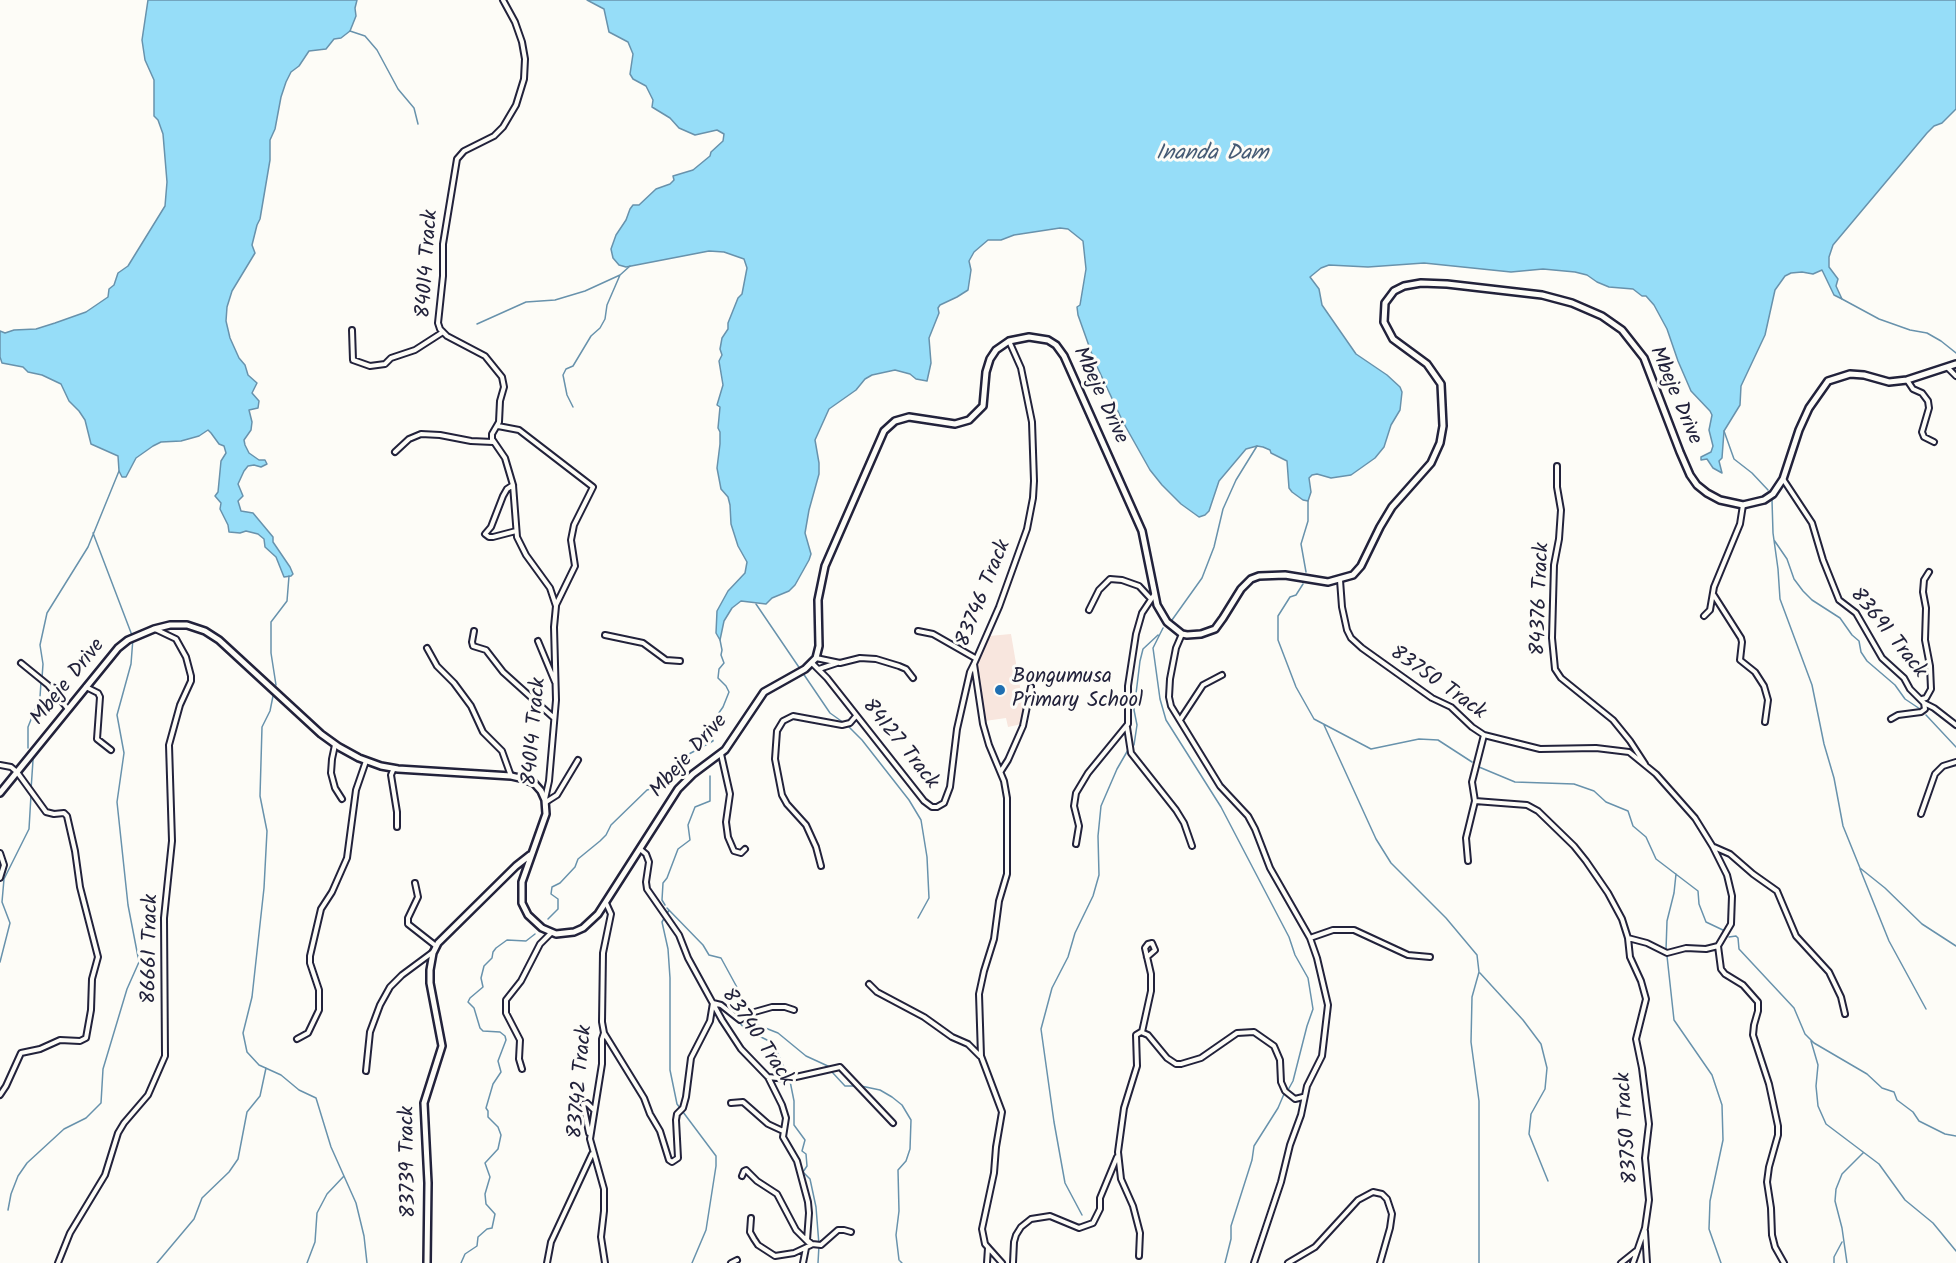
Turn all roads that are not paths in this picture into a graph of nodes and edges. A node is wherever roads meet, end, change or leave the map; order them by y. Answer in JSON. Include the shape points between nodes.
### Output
{"nodes":[{"id":1,"x":503,"y":0,"type":"edge"},
{"id":2,"x":352,"y":330,"type":"dead end"},
{"id":3,"x":443,"y":332,"type":"junction"},
{"id":4,"x":1009,"y":341,"type":"junction"},
{"id":5,"x":1956,"y":364,"type":"edge"},
{"id":6,"x":1947,"y":368,"type":"junction"},
{"id":7,"x":1956,"y":376,"type":"edge"},
{"id":8,"x":1907,"y":380,"type":"junction"},
{"id":9,"x":498,"y":426,"type":"junction"},
{"id":10,"x":493,"y":442,"type":"junction"},
{"id":11,"x":1934,"y":442,"type":"dead end"},
{"id":12,"x":395,"y":452,"type":"dead end"},
{"id":13,"x":1557,"y":466,"type":"dead end"},
{"id":14,"x":1783,"y":479,"type":"junction"},
{"id":15,"x":513,"y":485,"type":"junction"},
{"id":16,"x":1743,"y":505,"type":"junction"},
{"id":17,"x":516,"y":531,"type":"junction"},
{"id":18,"x":1929,"y":573,"type":"dead end"},
{"id":19,"x":1340,"y":580,"type":"junction"},
{"id":20,"x":1713,"y":594,"type":"junction"},
{"id":21,"x":1153,"y":597,"type":"junction"},
{"id":22,"x":556,"y":606,"type":"junction"},
{"id":23,"x":1089,"y":610,"type":"dead end"},
{"id":24,"x":1704,"y":616,"type":"dead end"},
{"id":25,"x":154,"y":629,"type":"junction"},
{"id":26,"x":474,"y":631,"type":"dead end"},
{"id":27,"x":918,"y":631,"type":"dead end"},
{"id":28,"x":1182,"y":634,"type":"junction"},
{"id":29,"x":605,"y":635,"type":"dead end"},
{"id":30,"x":538,"y":641,"type":"dead end"},
{"id":31,"x":427,"y":648,"type":"dead end"},
{"id":32,"x":975,"y":658,"type":"junction"},
{"id":33,"x":680,"y":661,"type":"dead end"},
{"id":34,"x":814,"y":661,"type":"junction"},
{"id":35,"x":21,"y":663,"type":"dead end"},
{"id":36,"x":838,"y":663,"type":"junction"},
{"id":37,"x":974,"y":664,"type":"junction"},
{"id":38,"x":819,"y":669,"type":"junction"},
{"id":39,"x":1222,"y":675,"type":"dead end"},
{"id":40,"x":913,"y":678,"type":"dead end"},
{"id":41,"x":556,"y":686,"type":"junction"},
{"id":42,"x":86,"y":687,"type":"junction"},
{"id":43,"x":1031,"y":687,"type":"dead end"},
{"id":44,"x":1923,"y":701,"type":"junction"},
{"id":45,"x":68,"y":710,"type":"junction"},
{"id":46,"x":856,"y":716,"type":"junction"},
{"id":47,"x":554,"y":718,"type":"junction"},
{"id":48,"x":1891,"y":719,"type":"dead end"},
{"id":49,"x":1180,"y":720,"type":"junction"},
{"id":50,"x":1765,"y":722,"type":"dead end"},
{"id":51,"x":1956,"y":725,"type":"edge"},
{"id":52,"x":1127,"y":727,"type":"junction"},
{"id":53,"x":1485,"y":735,"type":"junction"},
{"id":54,"x":335,"y":745,"type":"junction"},
{"id":55,"x":111,"y":750,"type":"dead end"},
{"id":56,"x":721,"y":753,"type":"junction"},
{"id":57,"x":578,"y":760,"type":"dead end"},
{"id":58,"x":366,"y":761,"type":"junction"},
{"id":59,"x":1956,"y":762,"type":"edge"},
{"id":60,"x":0,"y":765,"type":"edge"},
{"id":61,"x":1647,"y":767,"type":"junction"},
{"id":62,"x":394,"y":768,"type":"junction"},
{"id":63,"x":1000,"y":771,"type":"junction"},
{"id":64,"x":17,"y":772,"type":"junction"},
{"id":65,"x":511,"y":777,"type":"junction"},
{"id":66,"x":0,"y":793,"type":"edge"},
{"id":67,"x":342,"y":799,"type":"dead end"},
{"id":68,"x":545,"y":801,"type":"junction"},
{"id":69,"x":1475,"y":801,"type":"junction"},
{"id":70,"x":1921,"y":814,"type":"dead end"},
{"id":71,"x":397,"y":827,"type":"dead end"},
{"id":72,"x":1076,"y":844,"type":"dead end"},
{"id":73,"x":1192,"y":846,"type":"dead end"},
{"id":74,"x":1713,"y":847,"type":"junction"},
{"id":75,"x":640,"y":849,"type":"junction"},
{"id":76,"x":745,"y":849,"type":"dead end"},
{"id":77,"x":0,"y":853,"type":"edge"},
{"id":78,"x":532,"y":854,"type":"junction"},
{"id":79,"x":1468,"y":861,"type":"dead end"},
{"id":80,"x":820,"y":866,"type":"dead end"},
{"id":81,"x":0,"y":878,"type":"edge"},
{"id":82,"x":415,"y":883,"type":"dead end"},
{"id":83,"x":606,"y":903,"type":"junction"},
{"id":84,"x":551,"y":933,"type":"junction"},
{"id":85,"x":1310,"y":938,"type":"junction"},
{"id":86,"x":1628,"y":938,"type":"junction"},
{"id":87,"x":1718,"y":946,"type":"junction"},
{"id":88,"x":435,"y":949,"type":"junction"},
{"id":89,"x":1147,"y":957,"type":"dead end"},
{"id":90,"x":1430,"y":957,"type":"dead end"},
{"id":91,"x":869,"y":984,"type":"dead end"},
{"id":92,"x":713,"y":1003,"type":"junction"},
{"id":93,"x":794,"y":1010,"type":"dead end"},
{"id":94,"x":1845,"y":1014,"type":"dead end"},
{"id":95,"x":1142,"y":1032,"type":"junction"},
{"id":96,"x":604,"y":1033,"type":"junction"},
{"id":97,"x":297,"y":1039,"type":"dead end"},
{"id":98,"x":981,"y":1056,"type":"junction"},
{"id":99,"x":522,"y":1069,"type":"dead end"},
{"id":100,"x":366,"y":1071,"type":"dead end"},
{"id":101,"x":768,"y":1077,"type":"junction"},
{"id":102,"x":0,"y":1095,"type":"edge"},
{"id":103,"x":1303,"y":1097,"type":"junction"},
{"id":104,"x":731,"y":1103,"type":"dead end"},
{"id":105,"x":594,"y":1110,"type":"junction"},
{"id":106,"x":893,"y":1123,"type":"dead end"},
{"id":107,"x":783,"y":1131,"type":"junction"},
{"id":108,"x":590,"y":1134,"type":"junction"},
{"id":109,"x":592,"y":1153,"type":"junction"},
{"id":110,"x":1118,"y":1156,"type":"junction"},
{"id":111,"x":742,"y":1176,"type":"dead end"},
{"id":112,"x":751,"y":1218,"type":"dead end"},
{"id":113,"x":1645,"y":1228,"type":"junction"},
{"id":114,"x":851,"y":1232,"type":"dead end"},
{"id":115,"x":809,"y":1244,"type":"junction"},
{"id":116,"x":988,"y":1247,"type":"junction"},
{"id":117,"x":1636,"y":1250,"type":"junction"},
{"id":118,"x":1139,"y":1256,"type":"dead end"},
{"id":119,"x":737,"y":1260,"type":"dead end"},
{"id":120,"x":58,"y":1263,"type":"edge"},
{"id":121,"x":427,"y":1263,"type":"edge"},
{"id":122,"x":547,"y":1263,"type":"edge"},
{"id":123,"x":604,"y":1263,"type":"edge"},
{"id":124,"x":731,"y":1263,"type":"edge"},
{"id":125,"x":803,"y":1263,"type":"edge"},
{"id":126,"x":987,"y":1263,"type":"edge"},
{"id":127,"x":1002,"y":1263,"type":"edge"},
{"id":128,"x":1013,"y":1263,"type":"edge"},
{"id":129,"x":1254,"y":1263,"type":"edge"},
{"id":130,"x":1288,"y":1263,"type":"edge"},
{"id":131,"x":1380,"y":1263,"type":"edge"},
{"id":132,"x":1621,"y":1263,"type":"edge"},
{"id":133,"x":1633,"y":1263,"type":"edge"},
{"id":134,"x":1647,"y":1263,"type":"edge"},
{"id":135,"x":1784,"y":1263,"type":"edge"}],
"edges":[{"from":1,"to":3,"type":"street","name":"84014 Track","via":[[522,42],[524,79],[516,105],[503,126],[457,159],[442,250],[438,323]]},
{"from":2,"to":3,"type":"street","via":[[353,360],[370,366],[385,364]]},
{"from":3,"to":9,"type":"street","name":"84014 Track","via":[[478,351],[500,372],[504,387]]},
{"from":4,"to":21,"type":"street","name":"Mbeje Drive","via":[[1029,337],[1048,340],[1064,356],[1139,524]]},
{"from":4,"to":32,"type":"street","name":"83746 Track","via":[[1021,368],[1032,422],[1035,481],[1027,529],[999,607]]},
{"from":4,"to":34,"type":"street","via":[[990,359],[984,402],[974,417],[955,424],[901,419],[890,425],[880,439],[825,566],[818,600],[819,646]]},
{"from":5,"to":6,"type":"street"},
{"from":6,"to":7,"type":"street"},
{"from":6,"to":8,"type":"street"},
{"from":8,"to":11,"type":"street","via":[[1928,400],[1922,432]]},
{"from":8,"to":14,"type":"street","via":[[1889,382],[1850,374],[1828,381],[1809,408]]},
{"from":9,"to":10,"type":"street","name":"84014 Track","via":[[492,434]]},
{"from":9,"to":22,"type":"street","via":[[519,430],[593,487],[573,525],[575,566]]},
{"from":10,"to":12,"type":"street","via":[[422,434],[409,439]]},
{"from":10,"to":15,"type":"street","name":"84014 Track","via":[[505,458]]},
{"from":13,"to":61,"type":"street","name":"84376 Track","via":[[1561,510],[1554,565],[1555,669],[1613,720]]},
{"from":14,"to":16,"type":"street","via":[[1764,500]]},
{"from":14,"to":44,"type":"street","name":"83691 Track","via":[[1812,523],[1839,600],[1856,614],[1882,658]]},
{"from":15,"to":17,"type":"street","name":"84014 Track"},
{"from":15,"to":17,"type":"street","via":[[507,489],[485,534],[493,537]]},
{"from":16,"to":19,"type":"street","name":"Mbeje Drive","via":[[1720,500],[1697,485],[1644,358],[1622,330],[1602,316],[1542,295],[1447,284],[1404,286],[1385,303],[1384,322],[1393,339],[1427,364],[1441,384],[1440,443],[1431,463],[1392,507],[1361,566],[1353,575]]},
{"from":16,"to":20,"type":"street","via":[[1740,524]]},
{"from":17,"to":22,"type":"street","name":"84014 Track","via":[[522,547],[550,588]]},
{"from":18,"to":44,"type":"street","via":[[1923,592],[1931,689]]},
{"from":19,"to":28,"type":"street","via":[[1259,576],[1241,589],[1215,628],[1202,634]]},
{"from":19,"to":53,"type":"street","name":"83750 Track","via":[[1345,623],[1357,644]]},
{"from":20,"to":24,"type":"street","via":[[1710,610]]},
{"from":20,"to":50,"type":"street","via":[[1741,638],[1740,660],[1764,686],[1768,700]]},
{"from":21,"to":23,"type":"street","via":[[1139,586],[1110,579]]},
{"from":21,"to":28,"type":"street","name":"Mbeje Drive","via":[[1162,615]]},
{"from":21,"to":52,"type":"street","via":[[1142,613],[1136,634]]},
{"from":22,"to":41,"type":"street","name":"84014 Track"},
{"from":25,"to":42,"type":"street","name":"Mbeje Drive","via":[[118,648]]},
{"from":25,"to":54,"type":"street","name":"Mbeje Drive","via":[[176,624],[205,631]]},
{"from":25,"to":120,"type":"street","name":"86661 Track","via":[[176,639],[191,676],[169,745],[172,828],[164,918],[165,1056],[148,1095],[118,1132],[105,1175],[70,1233]]},
{"from":26,"to":47,"type":"street","via":[[473,646],[486,650],[503,672]]},
{"from":27,"to":32,"type":"street","via":[[933,634]]},
{"from":28,"to":49,"type":"street","via":[[1176,648],[1169,697]]},
{"from":29,"to":33,"type":"street","via":[[643,643],[666,660]]},
{"from":30,"to":41,"type":"street"},
{"from":31,"to":65,"type":"street","via":[[471,706],[483,732],[502,751]]},
{"from":32,"to":37,"type":"street","name":"83746 Track"},
{"from":34,"to":36,"type":"street"},
{"from":34,"to":38,"type":"street","name":"84127 Track"},
{"from":34,"to":56,"type":"street","name":"Mbeje Drive","via":[[764,692]]},
{"from":35,"to":45,"type":"street","via":[[48,685]]},
{"from":36,"to":38,"type":"street"},
{"from":36,"to":40,"type":"street","via":[[876,659],[906,669]]},
{"from":37,"to":46,"type":"street","name":"84127 Track","via":[[957,729],[950,787],[941,805],[932,807],[924,801]]},
{"from":37,"to":63,"type":"street","name":"83746 Track","via":[[987,737]]},
{"from":38,"to":46,"type":"street","name":"84127 Track"},
{"from":39,"to":49,"type":"street","via":[[1203,685]]},
{"from":41,"to":47,"type":"street","name":"84014 Track"},
{"from":42,"to":45,"type":"street","name":"Mbeje Drive"},
{"from":42,"to":55,"type":"street","via":[[99,695],[96,736]]},
{"from":43,"to":63,"type":"street","via":[[1023,726]]},
{"from":44,"to":48,"type":"street","name":"83691 Track","via":[[1925,709],[1921,712]]},
{"from":44,"to":51,"type":"street"},
{"from":45,"to":64,"type":"street","name":"Mbeje Drive"},
{"from":46,"to":80,"type":"street","via":[[842,725],[793,716],[783,721],[777,731],[776,759],[784,801],[806,825]]},
{"from":47,"to":68,"type":"street","name":"84014 Track"},
{"from":49,"to":85,"type":"street","via":[[1220,786],[1248,816],[1270,868]]},
{"from":52,"to":72,"type":"street","via":[[1078,788],[1074,802],[1079,825]]},
{"from":52,"to":73,"type":"street","via":[[1131,753],[1176,810]]},
{"from":53,"to":61,"type":"street","name":"83750 Track","via":[[1540,749],[1629,752]]},
{"from":53,"to":69,"type":"street","via":[[1472,777]]},
{"from":54,"to":58,"type":"street","name":"Mbeje Drive"},
{"from":54,"to":67,"type":"street","via":[[331,773]]},
{"from":56,"to":75,"type":"street","name":"Mbeje Drive","via":[[678,789]]},
{"from":56,"to":76,"type":"street","via":[[730,794],[728,837],[734,851],[741,853]]},
{"from":57,"to":68,"type":"street","via":[[557,795]]},
{"from":58,"to":62,"type":"street","name":"Mbeje Drive"},
{"from":58,"to":97,"type":"street","via":[[356,790],[347,858],[321,909],[310,956],[320,995],[319,1010],[308,1033]]},
{"from":59,"to":70,"type":"street","via":[[1935,774]]},
{"from":60,"to":64,"type":"street"},
{"from":61,"to":74,"type":"street","name":"83750 Track","via":[[1695,818]]},
{"from":62,"to":65,"type":"street","name":"Mbeje Drive"},
{"from":62,"to":71,"type":"street","via":[[391,781]]},
{"from":63,"to":98,"type":"street","name":"83746 Track","via":[[1007,798],[1006,874],[994,939],[980,985]]},
{"from":64,"to":66,"type":"street","name":"Mbeje Drive"},
{"from":64,"to":102,"type":"street","via":[[43,808],[67,816],[98,962],[92,979],[86,1038],[60,1040],[21,1053]]},
{"from":65,"to":68,"type":"street","name":"Mbeje Drive","via":[[534,783]]},
{"from":68,"to":78,"type":"street","via":[[544,823]]},
{"from":69,"to":79,"type":"street","via":[[1466,838]]},
{"from":69,"to":86,"type":"street","name":"83750 Track","via":[[1527,805],[1538,811],[1574,846],[1608,893]]},
{"from":74,"to":87,"type":"street","name":"83750 Track","via":[[1727,874],[1732,896],[1731,924]]},
{"from":74,"to":94,"type":"street","via":[[1730,854],[1778,891],[1796,936],[1829,972]]},
{"from":75,"to":83,"type":"street","name":"Mbeje Drive"},
{"from":75,"to":92,"type":"street","name":"83740 Track","via":[[650,862],[647,889],[679,935]]},
{"from":77,"to":81,"type":"street","via":[[4,865]]},
{"from":78,"to":84,"type":"street","via":[[522,882],[522,903],[530,919]]},
{"from":78,"to":88,"type":"street"},
{"from":82,"to":88,"type":"street","via":[[418,897],[408,924]]},
{"from":83,"to":84,"type":"street","name":"Mbeje Drive","via":[[583,928]]},
{"from":83,"to":96,"type":"street","name":"83742 Track","via":[[611,914],[603,953]]},
{"from":84,"to":99,"type":"street","via":[[506,1000],[506,1013],[520,1037]]},
{"from":85,"to":90,"type":"street","via":[[1333,930],[1354,930],[1408,955]]},
{"from":85,"to":103,"type":"street","via":[[1328,1013],[1322,1056]]},
{"from":86,"to":87,"type":"street","via":[[1667,953]]},
{"from":86,"to":113,"type":"street","name":"83750 Track","via":[[1630,957],[1646,999],[1636,1039],[1649,1124]]},
{"from":87,"to":135,"type":"street","via":[[1725,974],[1743,985],[1758,1002],[1753,1035],[1778,1126],[1767,1182],[1772,1235]]},
{"from":88,"to":100,"type":"street","via":[[390,987],[370,1032]]},
{"from":88,"to":121,"type":"street","name":"83739 Track","via":[[430,983],[442,1046],[424,1103]]},
{"from":89,"to":95,"type":"street","via":[[1151,992]]},
{"from":91,"to":98,"type":"street","via":[[968,1044]]},
{"from":92,"to":93,"type":"street","via":[[740,1020],[772,1008],[785,1006]]},
{"from":92,"to":96,"type":"street","via":[[710,1021],[691,1058],[683,1108],[676,1117],[675,1162],[669,1160],[644,1098]]},
{"from":92,"to":101,"type":"street","name":"83740 Track","via":[[741,1048]]},
{"from":95,"to":103,"type":"street","via":[[1167,1058],[1181,1064],[1201,1058],[1237,1033],[1254,1032],[1274,1046],[1280,1060],[1281,1082],[1289,1096]]},
{"from":95,"to":110,"type":"street","via":[[1135,1036],[1137,1066],[1124,1108]]},
{"from":96,"to":105,"type":"street","name":"83742 Track"},
{"from":98,"to":116,"type":"street","name":"83746 Track","via":[[1002,1112],[983,1223]]},
{"from":101,"to":106,"type":"street","via":[[788,1078],[840,1067]]},
{"from":101,"to":107,"type":"street","name":"83740 Track","via":[[785,1113]]},
{"from":103,"to":129,"type":"street","via":[[1298,1127]]},
{"from":104,"to":107,"type":"street","via":[[743,1102],[768,1124]]},
{"from":105,"to":108,"type":"street","name":"83742 Track"},
{"from":105,"to":108,"type":"street","via":[[583,1104]]},
{"from":107,"to":115,"type":"street","name":"83740 Track","via":[[806,1192]]},
{"from":108,"to":109,"type":"street","name":"83742 Track"},
{"from":109,"to":122,"type":"street","via":[[551,1242]]},
{"from":109,"to":123,"type":"street","name":"83742 Track","via":[[604,1190]]},
{"from":110,"to":118,"type":"street","via":[[1121,1179],[1140,1233]]},
{"from":110,"to":128,"type":"street","via":[[1093,1223],[1079,1228],[1050,1216],[1031,1219],[1016,1235]]},
{"from":111,"to":115,"type":"street","via":[[746,1170],[777,1194],[796,1230]]},
{"from":112,"to":115,"type":"street","via":[[750,1232],[755,1242],[775,1256],[794,1253]]},
{"from":113,"to":117,"type":"street","name":"83750 Track"},
{"from":113,"to":134,"type":"street"},
{"from":114,"to":115,"type":"street","via":[[838,1230],[821,1245]]},
{"from":115,"to":125,"type":"street","name":"83740 Track"},
{"from":116,"to":126,"type":"street","name":"83746 Track"},
{"from":116,"to":127,"type":"street"},
{"from":117,"to":132,"type":"street"},
{"from":117,"to":133,"type":"street","name":"83750 Track"},
{"from":119,"to":124,"type":"street"},
{"from":130,"to":131,"type":"street","via":[[1315,1247],[1358,1200],[1373,1192],[1387,1198],[1392,1214]]}]}
